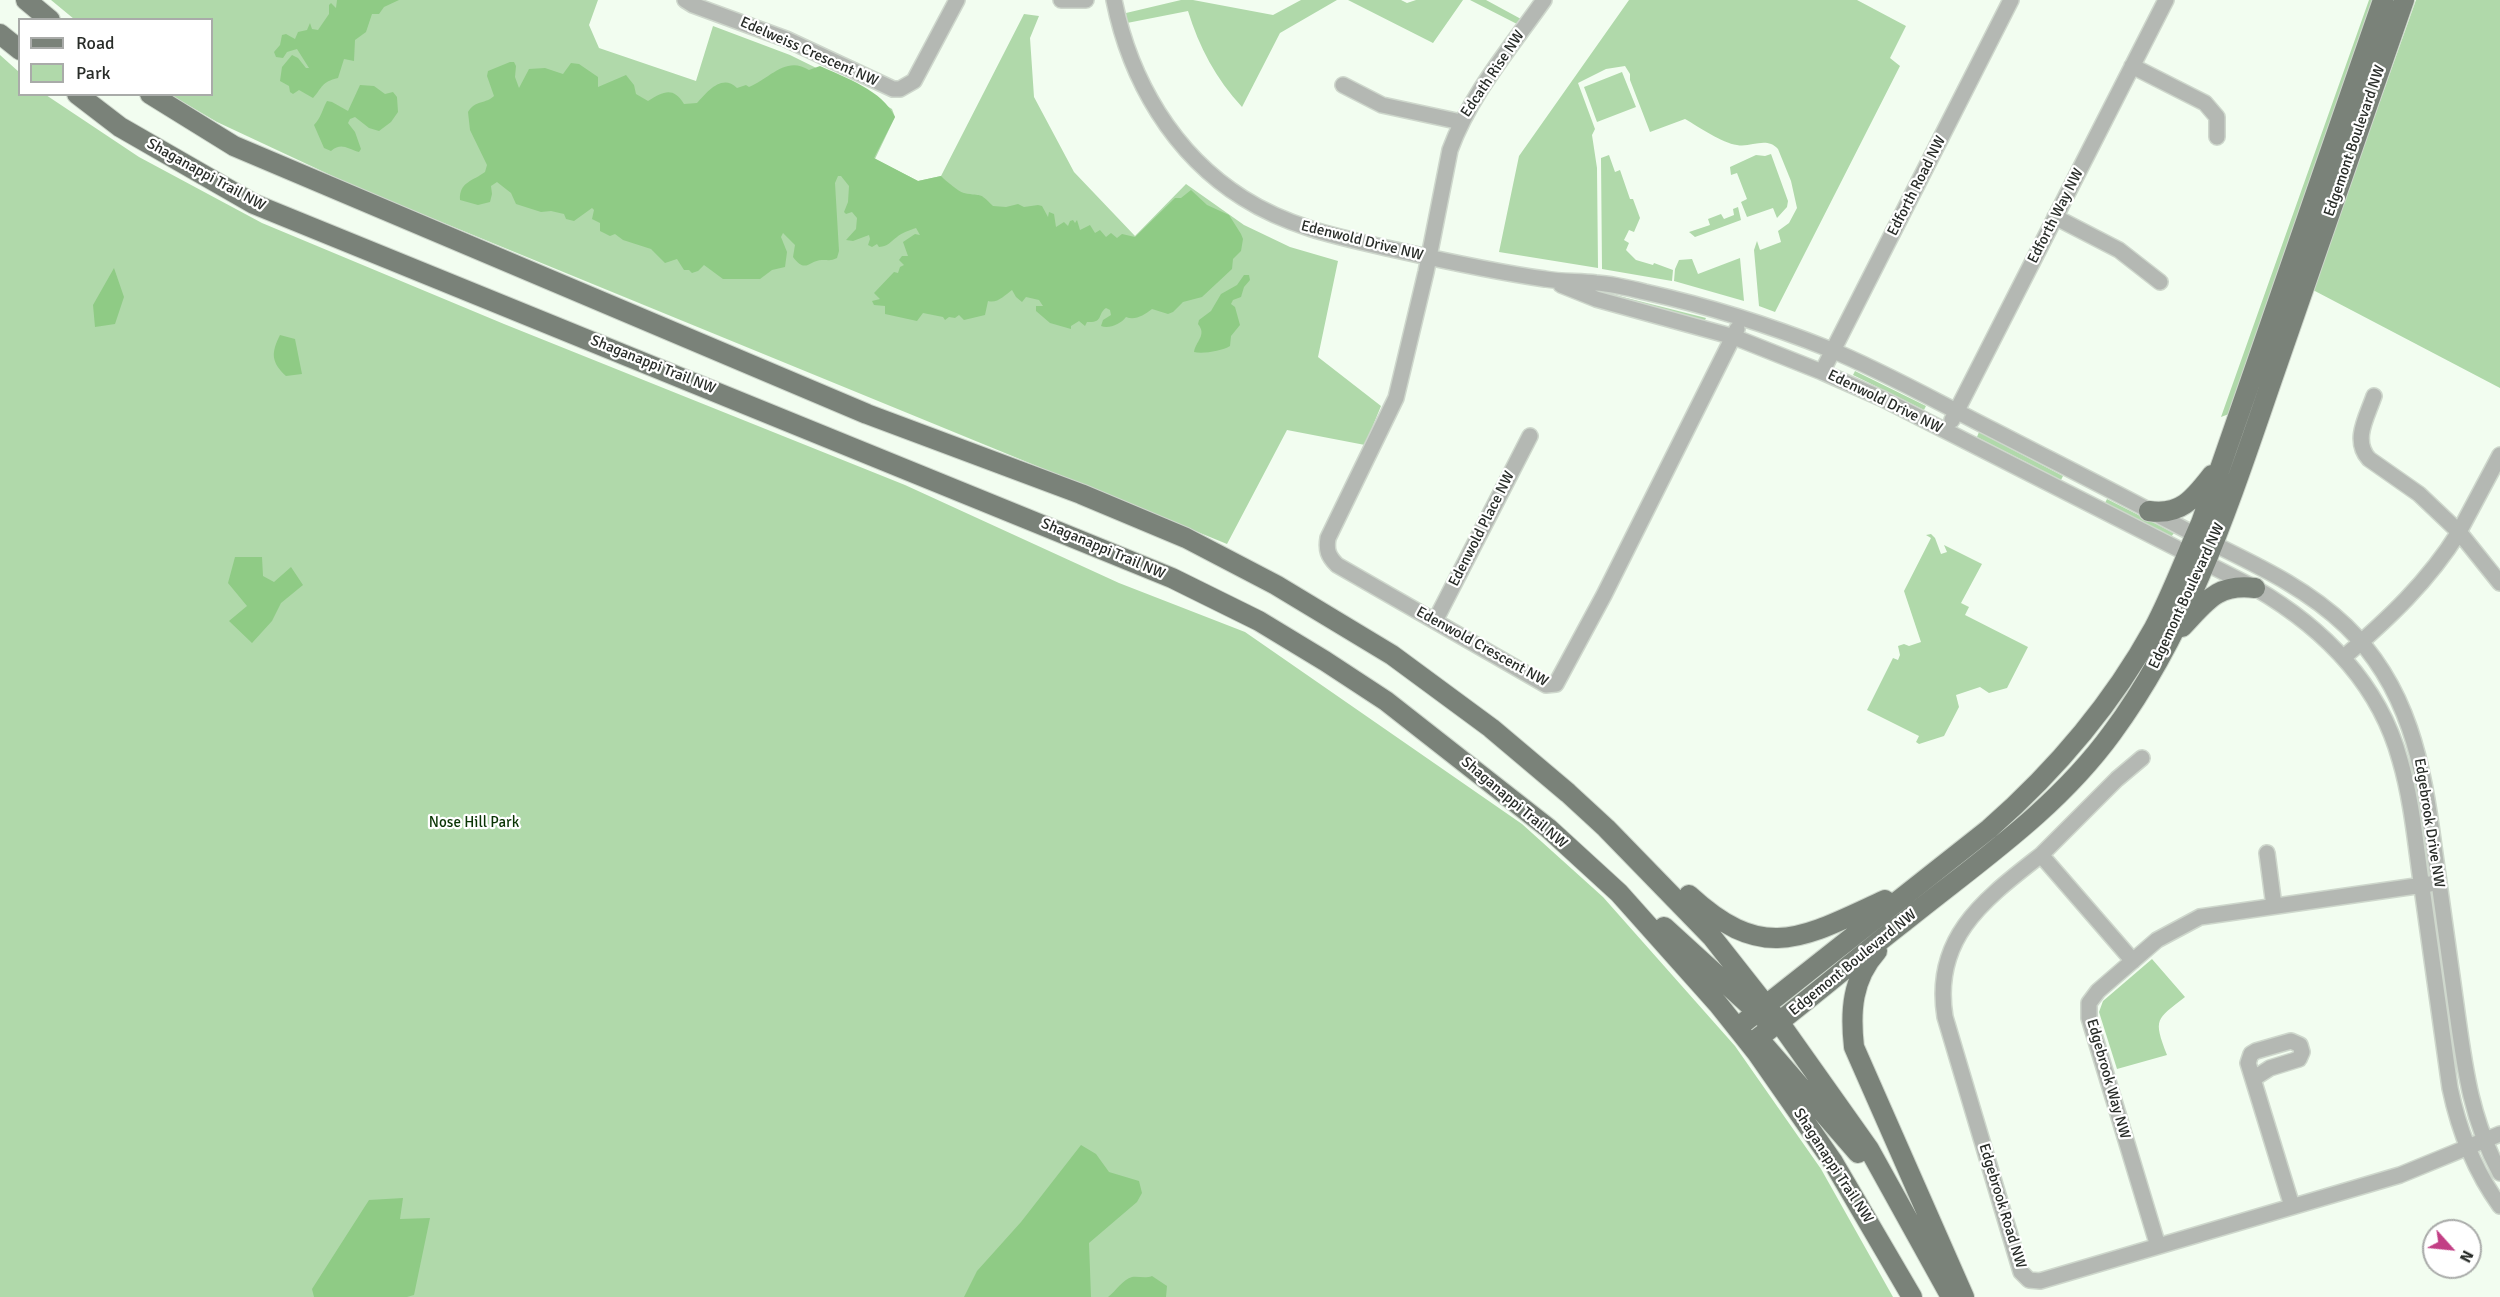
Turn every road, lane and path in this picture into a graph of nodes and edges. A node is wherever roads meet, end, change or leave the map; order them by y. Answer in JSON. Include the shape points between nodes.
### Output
{"nodes":[{"id":1,"x":26,"y":0,"type":"edge"},
{"id":2,"x":685,"y":0,"type":"edge"},
{"id":3,"x":957,"y":0,"type":"edge"},
{"id":4,"x":1061,"y":0,"type":"edge"},
{"id":5,"x":1086,"y":0,"type":"edge"},
{"id":6,"x":1114,"y":0,"type":"edge"},
{"id":7,"x":1544,"y":0,"type":"edge"},
{"id":8,"x":2011,"y":0,"type":"edge"},
{"id":9,"x":2166,"y":0,"type":"edge"},
{"id":10,"x":2383,"y":0,"type":"edge"},
{"id":11,"x":2404,"y":0,"type":"edge"},
{"id":12,"x":48,"y":18,"type":"edge"},
{"id":13,"x":0,"y":34,"type":"edge"},
{"id":14,"x":18,"y":48,"type":"edge"},
{"id":15,"x":2132,"y":66,"type":"junction"},
{"id":16,"x":1343,"y":85,"type":"dead end"},
{"id":17,"x":80,"y":96,"type":"edge"},
{"id":18,"x":153,"y":96,"type":"edge"},
{"id":19,"x":1461,"y":122,"type":"junction"},
{"id":20,"x":2217,"y":137,"type":"dead end"},
{"id":21,"x":2055,"y":217,"type":"junction"},
{"id":22,"x":1429,"y":258,"type":"junction"},
{"id":23,"x":1548,"y":280,"type":"junction"},
{"id":24,"x":2160,"y":282,"type":"dead end"},
{"id":25,"x":1741,"y":317,"type":"junction"},
{"id":26,"x":1734,"y":337,"type":"junction"},
{"id":27,"x":1833,"y":351,"type":"junction"},
{"id":28,"x":1822,"y":372,"type":"junction"},
{"id":29,"x":2374,"y":396,"type":"dead end"},
{"id":30,"x":1956,"y":412,"type":"junction"},
{"id":31,"x":1946,"y":431,"type":"junction"},
{"id":32,"x":1530,"y":436,"type":"dead end"},
{"id":33,"x":2500,"y":455,"type":"edge"},
{"id":34,"x":2221,"y":463,"type":"junction"},
{"id":35,"x":2149,"y":511,"type":"junction"},
{"id":36,"x":2459,"y":532,"type":"junction"},
{"id":37,"x":2196,"y":535,"type":"junction"},
{"id":38,"x":2213,"y":544,"type":"junction"},
{"id":39,"x":2187,"y":554,"type":"junction"},
{"id":40,"x":2205,"y":563,"type":"junction"},
{"id":41,"x":2500,"y":583,"type":"edge"},
{"id":42,"x":2255,"y":588,"type":"junction"},
{"id":43,"x":1435,"y":621,"type":"junction"},
{"id":44,"x":2170,"y":640,"type":"junction"},
{"id":45,"x":2362,"y":642,"type":"junction"},
{"id":46,"x":2344,"y":657,"type":"junction"},
{"id":47,"x":2142,"y":758,"type":"dead end"},
{"id":48,"x":1606,"y":828,"type":"junction"},
{"id":49,"x":2267,"y":853,"type":"dead end"},
{"id":50,"x":2041,"y":855,"type":"junction"},
{"id":51,"x":2439,"y":883,"type":"junction"},
{"id":52,"x":2421,"y":885,"type":"junction"},
{"id":53,"x":1914,"y":886,"type":"junction"},
{"id":54,"x":1619,"y":893,"type":"junction"},
{"id":55,"x":2274,"y":906,"type":"junction"},
{"id":56,"x":1905,"y":920,"type":"junction"},
{"id":57,"x":2133,"y":961,"type":"junction"},
{"id":58,"x":1761,"y":1008,"type":"junction"},
{"id":59,"x":1779,"y":1022,"type":"junction"},
{"id":60,"x":1737,"y":1028,"type":"junction"},
{"id":61,"x":1754,"y":1041,"type":"junction"},
{"id":62,"x":2253,"y":1079,"type":"dead end"},
{"id":63,"x":2500,"y":1134,"type":"edge"},
{"id":64,"x":2485,"y":1141,"type":"junction"},
{"id":65,"x":2468,"y":1148,"type":"junction"},
{"id":66,"x":2500,"y":1173,"type":"edge"},
{"id":67,"x":1894,"y":1193,"type":"junction"},
{"id":68,"x":2292,"y":1206,"type":"junction"},
{"id":69,"x":2500,"y":1206,"type":"edge"},
{"id":70,"x":2158,"y":1246,"type":"junction"},
{"id":71,"x":1911,"y":1297,"type":"edge"},
{"id":72,"x":1951,"y":1297,"type":"edge"},
{"id":73,"x":1964,"y":1297,"type":"edge"}],
"edges":[{"from":1,"to":12,"type":"main road"},
{"from":2,"to":3,"type":"street","name":"Edelweiss Crescent NW","via":[[786,39],[893,89],[914,81]]},
{"from":4,"to":5,"type":"street"},
{"from":6,"to":22,"type":"street","name":"Edenwold Drive NW","via":[[1126,44],[1150,101],[1185,148],[1217,178],[1243,198],[1304,228]]},
{"from":7,"to":19,"type":"street","name":"Edcath Rise NW"},
{"from":8,"to":27,"type":"street","name":"Edforth Road NW"},
{"from":9,"to":15,"type":"street","name":"Edforth Way NW"},
{"from":10,"to":34,"type":"main road","name":"Edgemont Boulevard NW"},
{"from":11,"to":38,"type":"main road","name":"Edgemont Boulevard NW"},
{"from":13,"to":14,"type":"main road"},
{"from":15,"to":20,"type":"street","via":[[2205,103],[2217,117]]},
{"from":15,"to":21,"type":"street","name":"Edforth Way NW"},
{"from":16,"to":19,"type":"street","via":[[1382,105]]},
{"from":17,"to":54,"type":"main road","name":"Shaganappi Trail NW","via":[[120,127],[254,204],[1088,543],[1172,578],[1259,621],[1386,701],[1548,828]]},
{"from":18,"to":48,"type":"main road","via":[[234,146],[867,414],[1186,538],[1276,585],[1392,655],[1491,728]]},
{"from":19,"to":22,"type":"street","name":"Edcath Rise NW","via":[[1450,150]]},
{"from":21,"to":24,"type":"street","via":[[2119,250]]},
{"from":21,"to":30,"type":"street","name":"Edforth Way NW"},
{"from":22,"to":23,"type":"street","name":"Edenwold Drive NW"},
{"from":22,"to":43,"type":"street","name":"Edenwold Crescent NW","via":[[1396,398],[1327,546],[1329,557],[1337,566]]},
{"from":23,"to":25,"type":"street","name":"Edenwold Drive NW","via":[[1638,290]]},
{"from":23,"to":26,"type":"street","name":"Edenwold Drive NW","via":[[1596,299]]},
{"from":25,"to":26,"type":"street","name":"Edenwold Crescent NW"},
{"from":25,"to":27,"type":"street","name":"Edenwold Drive NW"},
{"from":26,"to":28,"type":"street","name":"Edenwold Drive NW"},
{"from":26,"to":43,"type":"street","name":"Edenwold Crescent NW","via":[[1556,684],[1546,685]]},
{"from":27,"to":28,"type":"street","name":"Edforth Road NW"},
{"from":27,"to":30,"type":"street","name":"Edenwold Drive NW"},
{"from":28,"to":31,"type":"street","name":"Edenwold Drive NW"},
{"from":29,"to":36,"type":"street","via":[[2361,433],[2363,452],[2419,494]]},
{"from":30,"to":31,"type":"street","name":"Edforth Way NW"},
{"from":30,"to":35,"type":"street","name":"Edenwold Drive NW"},
{"from":31,"to":39,"type":"street","name":"Edenwold Drive NW"},
{"from":32,"to":43,"type":"street","name":"Edenwold Place NW"},
{"from":33,"to":36,"type":"street"},
{"from":34,"to":35,"type":"main road","via":[[2186,506],[2166,512]]},
{"from":34,"to":37,"type":"main road","name":"Edgemont Boulevard NW"},
{"from":35,"to":37,"type":"street","name":"Edenwold Drive NW"},
{"from":36,"to":41,"type":"street"},
{"from":36,"to":45,"type":"street","via":[[2418,589]]},
{"from":37,"to":38,"type":"street","name":"Edgebrook Drive NW"},
{"from":37,"to":39,"type":"main road","name":"Edgemont Boulevard NW"},
{"from":38,"to":40,"type":"main road","name":"Edgemont Boulevard NW"},
{"from":38,"to":45,"type":"street","name":"Edgebrook Drive NW","via":[[2313,597]]},
{"from":39,"to":40,"type":"street","name":"Edenwold Drive NW"},
{"from":39,"to":53,"type":"main road","name":"Edgemont Boulevard NW","via":[[2141,650],[2069,752],[1989,829]]},
{"from":40,"to":42,"type":"street","name":"Edgebrook Drive NW"},
{"from":40,"to":44,"type":"main road","name":"Edgemont Boulevard NW"},
{"from":42,"to":44,"type":"main road","via":[[2220,590]]},
{"from":42,"to":46,"type":"street","name":"Edgebrook Drive NW","via":[[2295,612]]},
{"from":44,"to":56,"type":"main road","name":"Edgemont Boulevard NW","via":[[2146,684],[2085,767],[2002,846]]},
{"from":45,"to":46,"type":"street"},
{"from":45,"to":51,"type":"street","name":"Edgebrook Drive NW","via":[[2399,699],[2411,728],[2427,794]]},
{"from":46,"to":52,"type":"street","name":"Edgebrook Drive NW","via":[[2373,699],[2400,759]]},
{"from":47,"to":50,"type":"street","name":"Edgebrook Road NW"},
{"from":48,"to":53,"type":"main road","via":[[1618,832],[1709,914],[1758,938],[1809,933]]},
{"from":48,"to":58,"type":"main road","via":[[1712,937]]},
{"from":49,"to":55,"type":"street"},
{"from":50,"to":57,"type":"street"},
{"from":50,"to":70,"type":"street","name":"Edgebrook Road NW","via":[[1992,893],[1964,925],[1952,949],[1942,985],[1945,1017],[2021,1272],[2029,1280],[2040,1281]]},
{"from":51,"to":52,"type":"street","name":"Edgebrook Way NW"},
{"from":51,"to":64,"type":"street","name":"Edgebrook Drive NW","via":[[2468,1088]]},
{"from":52,"to":55,"type":"street","name":"Edgebrook Way NW"},
{"from":52,"to":65,"type":"street","name":"Edgebrook Drive NW","via":[[2450,1088]]},
{"from":53,"to":58,"type":"main road","name":"Edgemont Boulevard NW"},
{"from":54,"to":58,"type":"main road","via":[[1640,905]]},
{"from":54,"to":60,"type":"main road","name":"Shaganappi Trail NW"},
{"from":55,"to":57,"type":"street","name":"Edgebrook Way NW","via":[[2200,917],[2157,940]]},
{"from":56,"to":59,"type":"main road","name":"Edgemont Boulevard NW"},
{"from":56,"to":73,"type":"main road","via":[[1858,980],[1852,998],[1854,1047]]},
{"from":57,"to":70,"type":"street","name":"Edgebrook Way NW","via":[[2093,996],[2088,1010]]},
{"from":58,"to":59,"type":"main road"},
{"from":58,"to":60,"type":"main road","name":"Edgemont Boulevard NW"},
{"from":59,"to":61,"type":"main road","name":"Edgemont Boulevard NW"},
{"from":59,"to":67,"type":"main road","via":[[1869,1149]]},
{"from":60,"to":61,"type":"main road","name":"Shaganappi Trail NW"},
{"from":61,"to":67,"type":"main road"},
{"from":61,"to":71,"type":"main road","name":"Shaganappi Trail NW","via":[[1833,1162]]},
{"from":62,"to":68,"type":"street"},
{"from":63,"to":64,"type":"street","name":"Edgebrook Road NW"},
{"from":64,"to":65,"type":"street","name":"Edgebrook Road NW"},
{"from":64,"to":66,"type":"street","name":"Edgebrook Drive NW"},
{"from":65,"to":68,"type":"street","name":"Edgebrook Road NW","via":[[2400,1175]]},
{"from":65,"to":69,"type":"street","name":"Edgebrook Drive NW"},
{"from":67,"to":72,"type":"main road"},
{"from":68,"to":70,"type":"street","name":"Edgebrook Road NW"}]}
